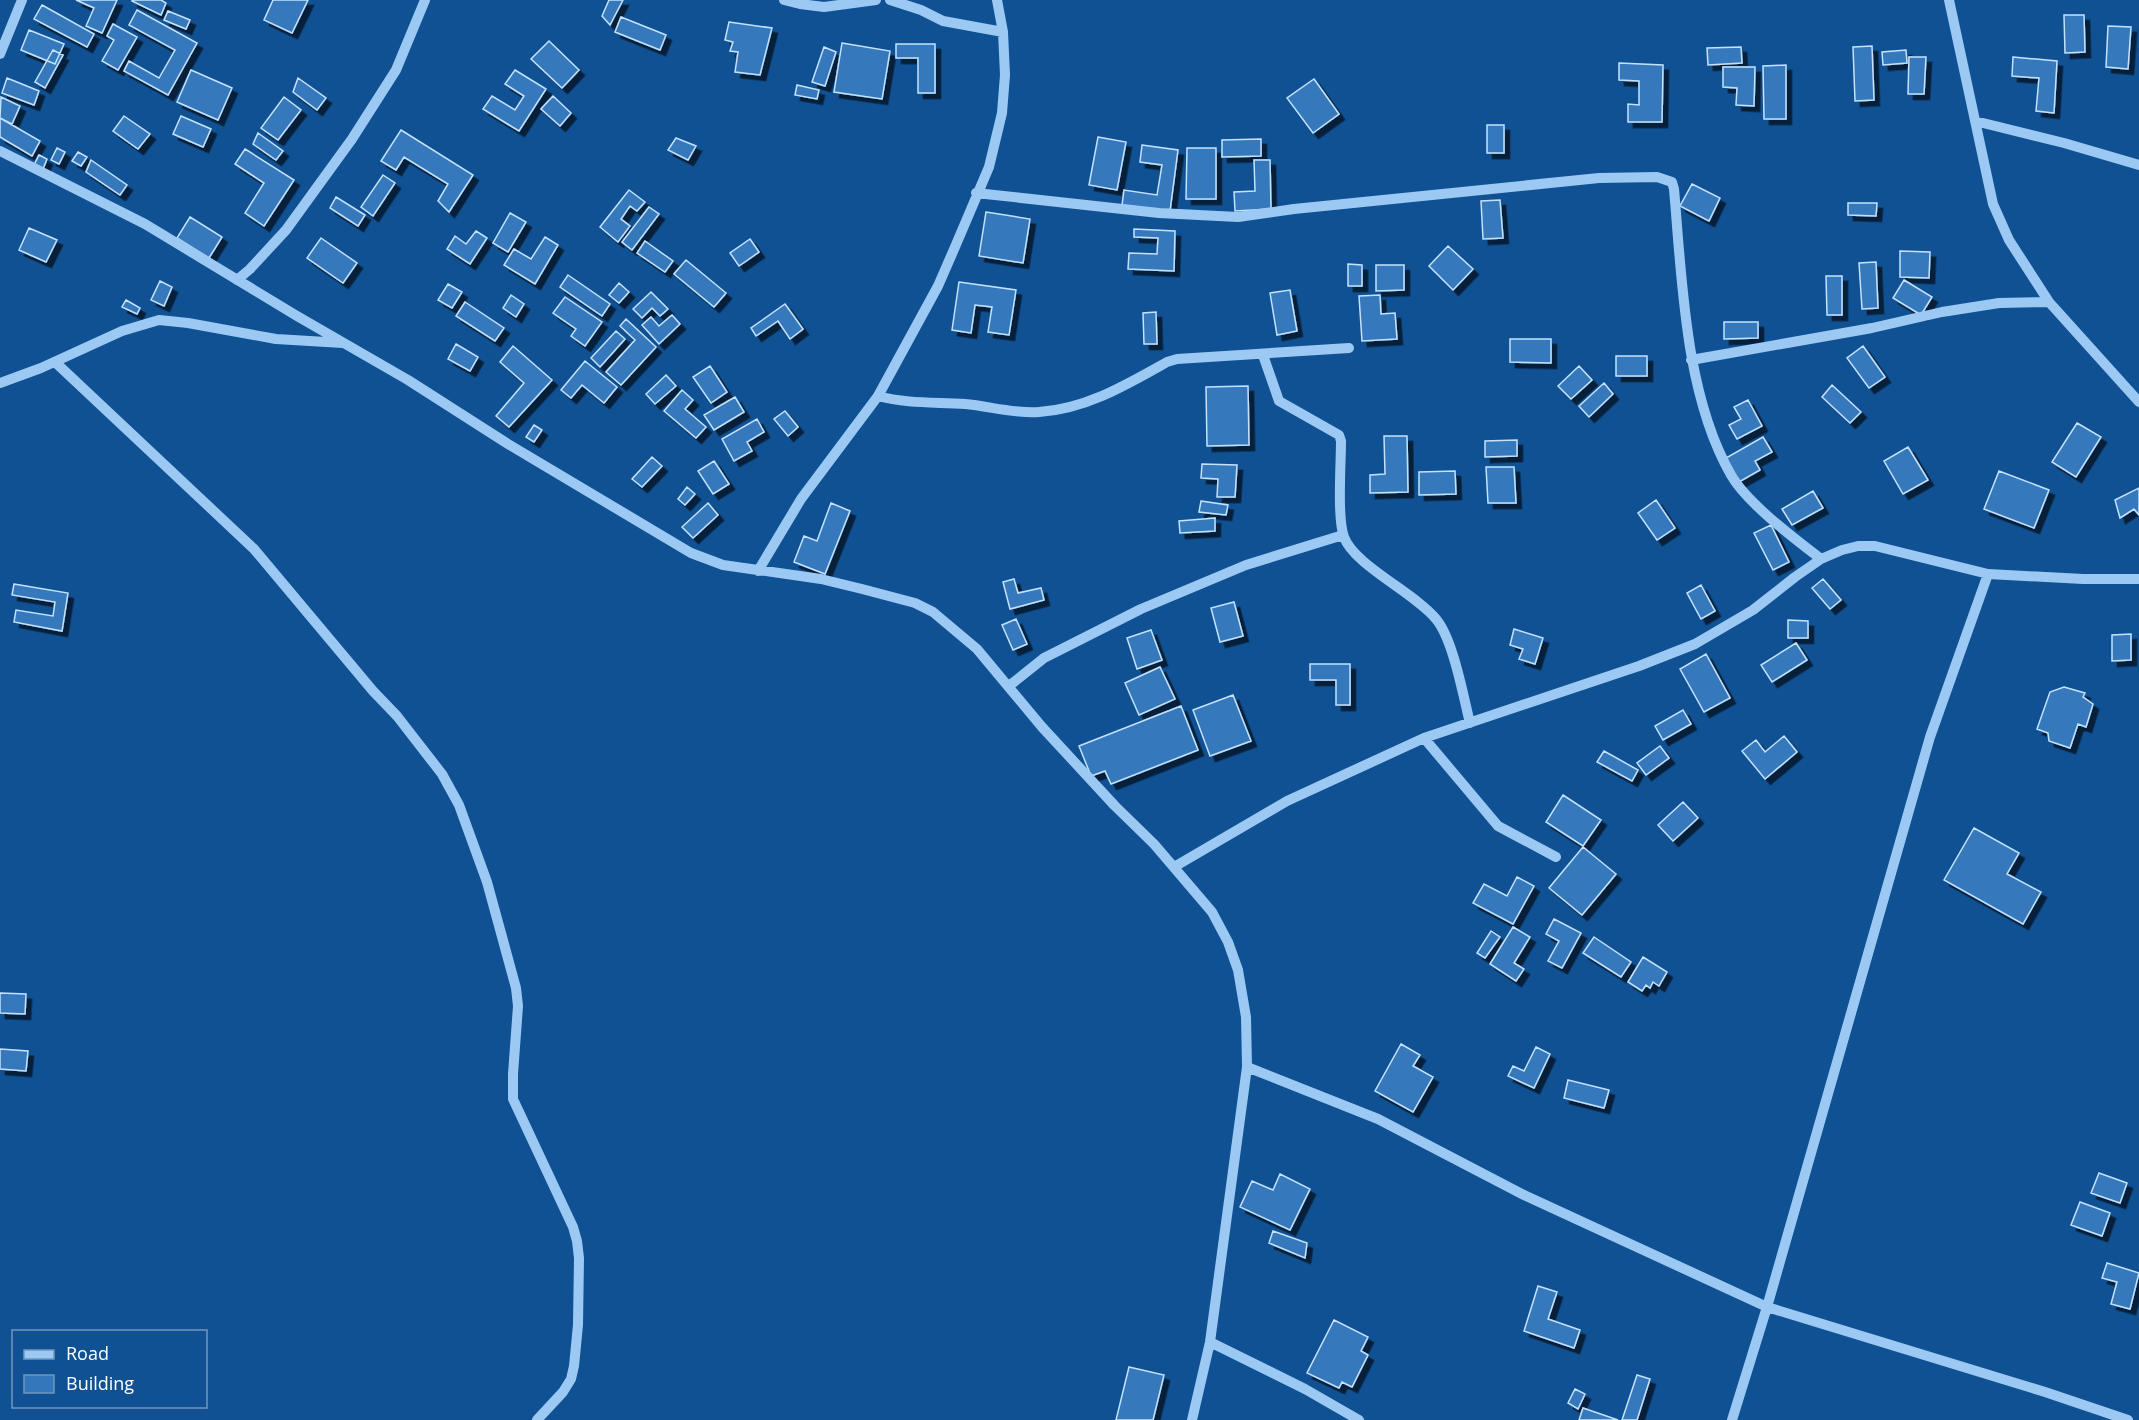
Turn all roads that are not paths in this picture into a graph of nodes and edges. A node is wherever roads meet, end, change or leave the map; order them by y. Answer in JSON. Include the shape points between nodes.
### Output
{"nodes":[{"id":1,"x":22,"y":0,"type":"edge"},
{"id":2,"x":425,"y":0,"type":"edge"},
{"id":3,"x":784,"y":0,"type":"edge"},
{"id":4,"x":876,"y":0,"type":"edge"},
{"id":5,"x":890,"y":0,"type":"edge"},
{"id":6,"x":997,"y":0,"type":"edge"},
{"id":7,"x":1949,"y":0,"type":"edge"},
{"id":8,"x":1003,"y":32,"type":"junction"},
{"id":9,"x":0,"y":54,"type":"edge"},
{"id":10,"x":1975,"y":121,"type":"junction"},
{"id":11,"x":0,"y":151,"type":"edge"},
{"id":12,"x":2139,"y":165,"type":"edge"},
{"id":13,"x":976,"y":193,"type":"junction"},
{"id":14,"x":237,"y":280,"type":"junction"},
{"id":15,"x":2049,"y":302,"type":"junction"},
{"id":16,"x":345,"y":343,"type":"junction"},
{"id":17,"x":1349,"y":348,"type":"dead end"},
{"id":18,"x":1263,"y":355,"type":"junction"},
{"id":19,"x":1691,"y":360,"type":"junction"},
{"id":20,"x":55,"y":362,"type":"junction"},
{"id":21,"x":0,"y":383,"type":"edge"},
{"id":22,"x":878,"y":396,"type":"junction"},
{"id":23,"x":2139,"y":402,"type":"edge"},
{"id":24,"x":1343,"y":535,"type":"junction"},
{"id":25,"x":1821,"y":559,"type":"junction"},
{"id":26,"x":758,"y":571,"type":"junction"},
{"id":27,"x":1988,"y":574,"type":"junction"},
{"id":28,"x":2139,"y":579,"type":"edge"},
{"id":29,"x":1009,"y":686,"type":"junction"},
{"id":30,"x":1470,"y":723,"type":"junction"},
{"id":31,"x":1424,"y":738,"type":"junction"},
{"id":32,"x":1556,"y":857,"type":"dead end"},
{"id":33,"x":1174,"y":867,"type":"junction"},
{"id":34,"x":1247,"y":1067,"type":"junction"},
{"id":35,"x":1767,"y":1307,"type":"junction"},
{"id":36,"x":1210,"y":1342,"type":"junction"},
{"id":37,"x":537,"y":1420,"type":"edge"},
{"id":38,"x":1192,"y":1420,"type":"edge"},
{"id":39,"x":1359,"y":1420,"type":"edge"},
{"id":40,"x":1732,"y":1420,"type":"edge"},
{"id":41,"x":2128,"y":1420,"type":"edge"}],
"edges":[{"from":1,"to":9,"type":"street"},
{"from":2,"to":14,"type":"street","via":[[396,70],[352,140],[286,230]]},
{"from":3,"to":4,"type":"street","via":[[824,7]]},
{"from":5,"to":8,"type":"street","via":[[943,21]]},
{"from":6,"to":8,"type":"street"},
{"from":7,"to":10,"type":"street"},
{"from":8,"to":13,"type":"street","via":[[1002,113],[989,167]]},
{"from":10,"to":12,"type":"street"},
{"from":10,"to":15,"type":"street","via":[[1993,204],[2008,240]]},
{"from":11,"to":14,"type":"street","via":[[145,224]]},
{"from":13,"to":19,"type":"street","via":[[1147,212],[1238,217],[1568,181],[1666,179],[1674,189]]},
{"from":13,"to":22,"type":"street","via":[[938,286]]},
{"from":14,"to":16,"type":"street"},
{"from":15,"to":19,"type":"street","via":[[1999,303],[1942,312]]},
{"from":15,"to":23,"type":"street"},
{"from":16,"to":20,"type":"street","via":[[276,339],[159,320],[122,331]]},
{"from":16,"to":26,"type":"street","via":[[691,553],[723,565]]},
{"from":17,"to":18,"type":"street"},
{"from":18,"to":22,"type":"street","via":[[1194,357],[1167,362],[1104,396],[1038,412],[906,402]]},
{"from":18,"to":24,"type":"street","via":[[1279,401],[1339,435]]},
{"from":19,"to":25,"type":"street","via":[[1705,412],[1731,477],[1761,509]]},
{"from":20,"to":21,"type":"street"},
{"from":20,"to":37,"type":"street","via":[[254,549],[397,716],[442,774],[459,805],[487,882],[516,988],[513,1099],[577,1241],[578,1325],[574,1366],[563,1392]]},
{"from":22,"to":26,"type":"street","via":[[801,499]]},
{"from":24,"to":29,"type":"street","via":[[1246,565],[1141,609],[1044,658]]},
{"from":24,"to":30,"type":"street","via":[[1370,566],[1437,619],[1452,652]]},
{"from":25,"to":27,"type":"street","via":[[1858,546],[1875,546]]},
{"from":25,"to":30,"type":"street","via":[[1753,610],[1695,644]]},
{"from":26,"to":29,"type":"street","via":[[821,579],[915,603],[933,612],[977,648]]},
{"from":27,"to":28,"type":"street"},
{"from":27,"to":35,"type":"street","via":[[1930,737]]},
{"from":29,"to":33,"type":"street","via":[[1042,727]]},
{"from":30,"to":31,"type":"street"},
{"from":31,"to":32,"type":"street","via":[[1498,826]]},
{"from":31,"to":33,"type":"street","via":[[1287,801]]},
{"from":33,"to":34,"type":"street","via":[[1212,912],[1228,942],[1238,970],[1246,1017]]},
{"from":34,"to":35,"type":"street","via":[[1378,1119],[1524,1195]]},
{"from":34,"to":36,"type":"street"},
{"from":35,"to":40,"type":"street"},
{"from":35,"to":41,"type":"street"},
{"from":36,"to":38,"type":"street"},
{"from":36,"to":39,"type":"street"}]}
